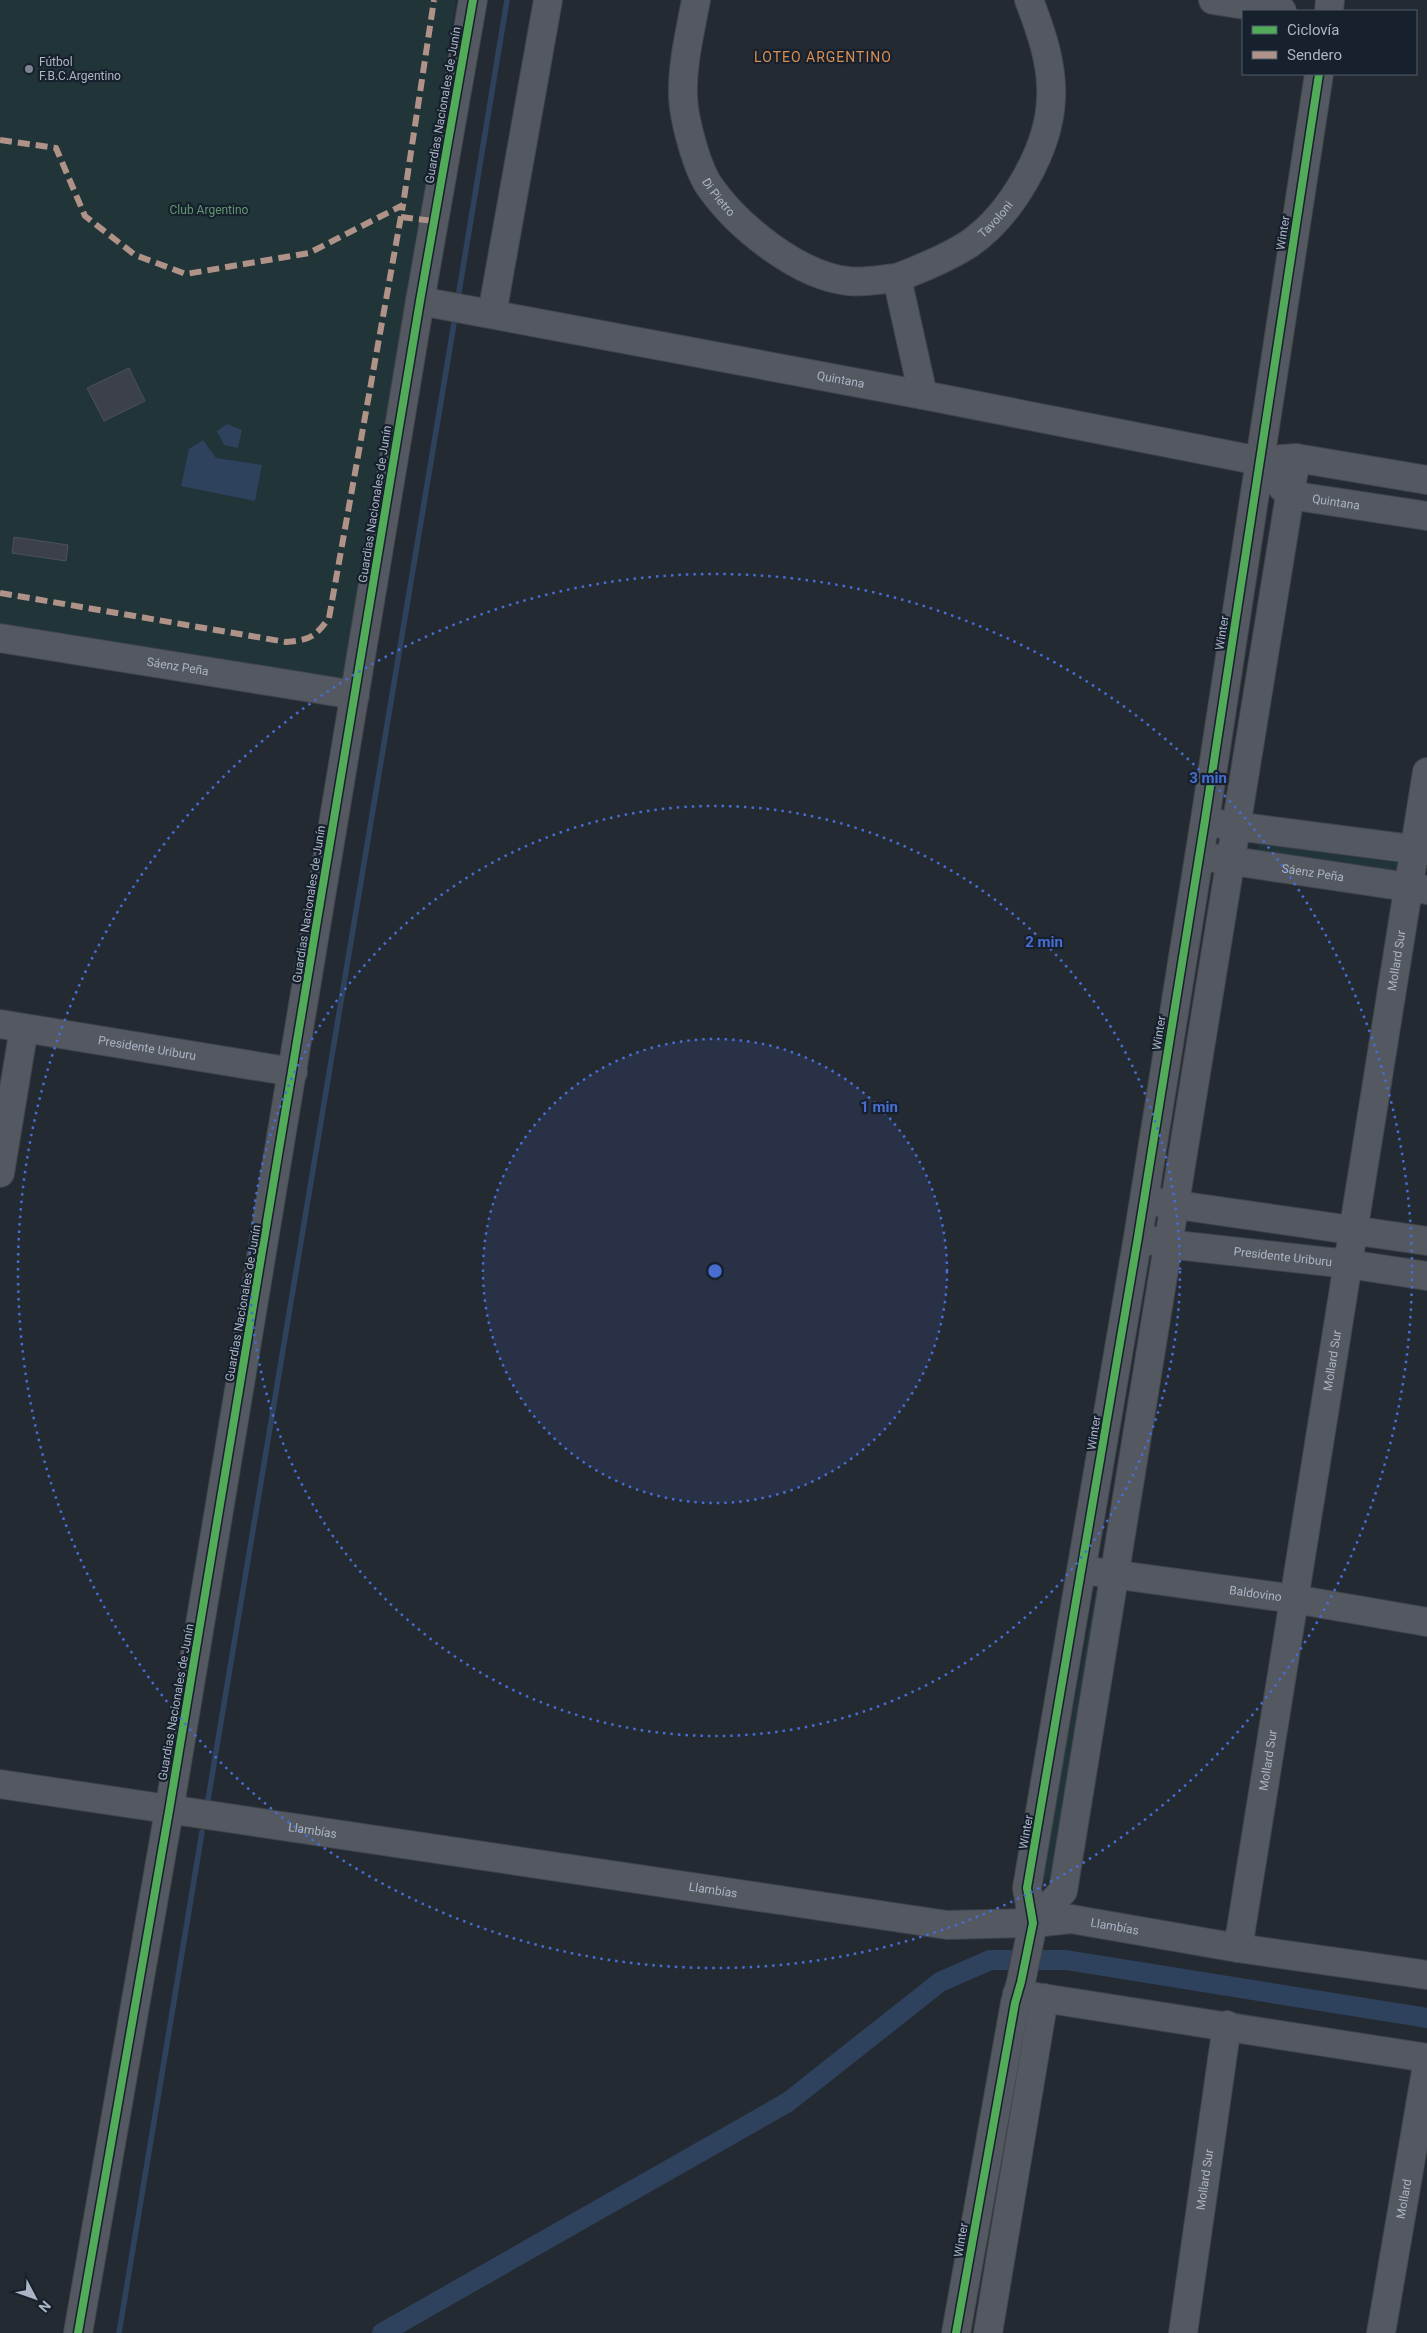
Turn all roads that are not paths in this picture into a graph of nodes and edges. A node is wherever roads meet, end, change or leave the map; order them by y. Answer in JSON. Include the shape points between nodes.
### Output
{"nodes":[{"id":1,"x":473,"y":0,"type":"edge"},
{"id":2,"x":548,"y":0,"type":"edge"},
{"id":3,"x":696,"y":0,"type":"edge"},
{"id":4,"x":1029,"y":0,"type":"edge"},
{"id":5,"x":1213,"y":0,"type":"edge"},
{"id":6,"x":1276,"y":10,"type":"edge"},
{"id":7,"x":1319,"y":75,"type":"edge"},
{"id":8,"x":897,"y":278,"type":"junction"},
{"id":9,"x":420,"y":301,"type":"junction"},
{"id":10,"x":492,"y":314,"type":"junction"},
{"id":11,"x":923,"y":395,"type":"junction"},
{"id":12,"x":1296,"y":458,"type":"junction"},
{"id":13,"x":1260,"y":461,"type":"junction"},
{"id":14,"x":1427,"y":480,"type":"edge"},
{"id":15,"x":1289,"y":495,"type":"junction"},
{"id":16,"x":1427,"y":516,"type":"edge"},
{"id":17,"x":0,"y":638,"type":"edge"},
{"id":18,"x":355,"y":696,"type":"junction"},
{"id":19,"x":1427,"y":772,"type":"edge"},
{"id":20,"x":1205,"y":820,"type":"junction"},
{"id":21,"x":1237,"y":827,"type":"junction"},
{"id":22,"x":1420,"y":850,"type":"edge"},
{"id":23,"x":1199,"y":856,"type":"junction"},
{"id":24,"x":1231,"y":862,"type":"junction"},
{"id":25,"x":1417,"y":888,"type":"edge"},
{"id":26,"x":12,"y":1026,"type":"edge"},
{"id":27,"x":293,"y":1072,"type":"junction"},
{"id":28,"x":0,"y":1173,"type":"edge"},
{"id":29,"x":1144,"y":1199,"type":"junction"},
{"id":30,"x":1174,"y":1206,"type":"junction"},
{"id":31,"x":1353,"y":1230,"type":"junction"},
{"id":32,"x":1138,"y":1237,"type":"junction"},
{"id":33,"x":1427,"y":1241,"type":"edge"},
{"id":34,"x":1168,"y":1244,"type":"junction"},
{"id":35,"x":1348,"y":1264,"type":"junction"},
{"id":36,"x":1427,"y":1276,"type":"edge"},
{"id":37,"x":1082,"y":1569,"type":"junction"},
{"id":38,"x":1114,"y":1575,"type":"junction"},
{"id":39,"x":1294,"y":1600,"type":"junction"},
{"id":40,"x":1427,"y":1622,"type":"edge"},
{"id":41,"x":0,"y":1784,"type":"edge"},
{"id":42,"x":169,"y":1811,"type":"junction"},
{"id":43,"x":1031,"y":1932,"type":"junction"},
{"id":44,"x":1238,"y":1948,"type":"junction"},
{"id":45,"x":1427,"y":1976,"type":"edge"},
{"id":46,"x":1018,"y":1993,"type":"junction"},
{"id":47,"x":1044,"y":1998,"type":"junction"},
{"id":48,"x":1227,"y":2025,"type":"junction"},
{"id":49,"x":1427,"y":2058,"type":"edge"},
{"id":50,"x":1427,"y":2066,"type":"edge"},
{"id":51,"x":961,"y":2332,"type":"edge"},
{"id":52,"x":78,"y":2333,"type":"edge"},
{"id":53,"x":988,"y":2333,"type":"edge"},
{"id":54,"x":1184,"y":2333,"type":"edge"},
{"id":55,"x":1381,"y":2333,"type":"edge"}],
"edges":[{"from":1,"to":9,"type":"street","name":"Guardias Nacionales de Junín"},
{"from":2,"to":10,"type":"street"},
{"from":3,"to":8,"type":"street","name":"Di Pietro","via":[[686,47],[683,98],[692,144],[709,186],[733,215],[768,245],[814,272],[848,281]]},
{"from":4,"to":8,"type":"street","name":"Tavoloni","via":[[1047,54],[1051,100],[1043,140],[1025,183],[1004,211],[970,243],[930,265]]},
{"from":5,"to":6,"type":"street"},
{"from":7,"to":13,"type":"street","name":"Winter"},
{"from":8,"to":11,"type":"street"},
{"from":9,"to":10,"type":"street","name":"Quintana"},
{"from":9,"to":18,"type":"street","name":"Guardias Nacionales de Junín"},
{"from":10,"to":11,"type":"street","name":"Quintana"},
{"from":11,"to":13,"type":"street","name":"Quintana"},
{"from":12,"to":13,"type":"street","name":"Quintana"},
{"from":12,"to":14,"type":"street","name":"Quintana"},
{"from":12,"to":15,"type":"street"},
{"from":13,"to":15,"type":"street"},
{"from":13,"to":20,"type":"street","name":"Winter"},
{"from":15,"to":16,"type":"street","name":"Quintana"},
{"from":15,"to":21,"type":"street"},
{"from":17,"to":18,"type":"street","name":"Sáenz Peña"},
{"from":18,"to":27,"type":"street","name":"Guardias Nacionales de Junín"},
{"from":19,"to":22,"type":"street","name":"Mollard Sur"},
{"from":20,"to":21,"type":"street"},
{"from":20,"to":23,"type":"street","name":"Winter"},
{"from":21,"to":22,"type":"street"},
{"from":21,"to":24,"type":"street"},
{"from":22,"to":25,"type":"street","name":"Mollard Sur"},
{"from":23,"to":24,"type":"street","name":"Sáenz Peña"},
{"from":23,"to":29,"type":"street","name":"Winter"},
{"from":24,"to":25,"type":"street","name":"Sáenz Peña"},
{"from":24,"to":30,"type":"street"},
{"from":25,"to":31,"type":"street","name":"Mollard Sur"},
{"from":26,"to":27,"type":"street","name":"Presidente Uriburu"},
{"from":26,"to":28,"type":"street"},
{"from":27,"to":42,"type":"street","name":"Guardias Nacionales de Junín"},
{"from":29,"to":30,"type":"street"},
{"from":29,"to":32,"type":"street","name":"Winter"},
{"from":30,"to":31,"type":"street"},
{"from":30,"to":34,"type":"street"},
{"from":31,"to":33,"type":"street"},
{"from":31,"to":35,"type":"street","name":"Mollard Sur"},
{"from":32,"to":34,"type":"street","name":"Presidente Uriburu"},
{"from":32,"to":37,"type":"street","name":"Winter"},
{"from":34,"to":35,"type":"street","name":"Presidente Uriburu"},
{"from":34,"to":38,"type":"street"},
{"from":35,"to":36,"type":"street","name":"Presidente Uriburu"},
{"from":35,"to":39,"type":"street","name":"Mollard Sur"},
{"from":37,"to":38,"type":"street","name":"Baldovino"},
{"from":37,"to":43,"type":"street","name":"Winter","via":[[1027,1888]]},
{"from":38,"to":39,"type":"street","name":"Baldovino"},
{"from":38,"to":43,"type":"street","via":[[1063,1891]]},
{"from":39,"to":40,"type":"street","name":"Baldovino"},
{"from":39,"to":44,"type":"street","name":"Mollard Sur"},
{"from":41,"to":42,"type":"street","name":"Llambías"},
{"from":42,"to":43,"type":"street","name":"Llambías","via":[[947,1925]]},
{"from":42,"to":52,"type":"street","name":"Guardias Nacionales de Junín"},
{"from":43,"to":44,"type":"street","name":"Llambías","via":[[1071,1919]]},
{"from":43,"to":46,"type":"street","name":"Winter"},
{"from":44,"to":45,"type":"street","name":"Llambías"},
{"from":46,"to":47,"type":"street"},
{"from":46,"to":51,"type":"street","name":"Winter"},
{"from":47,"to":48,"type":"street"},
{"from":47,"to":53,"type":"street"},
{"from":48,"to":49,"type":"street"},
{"from":48,"to":54,"type":"street","name":"Mollard Sur"},
{"from":50,"to":55,"type":"street","name":"Mollard"}]}
